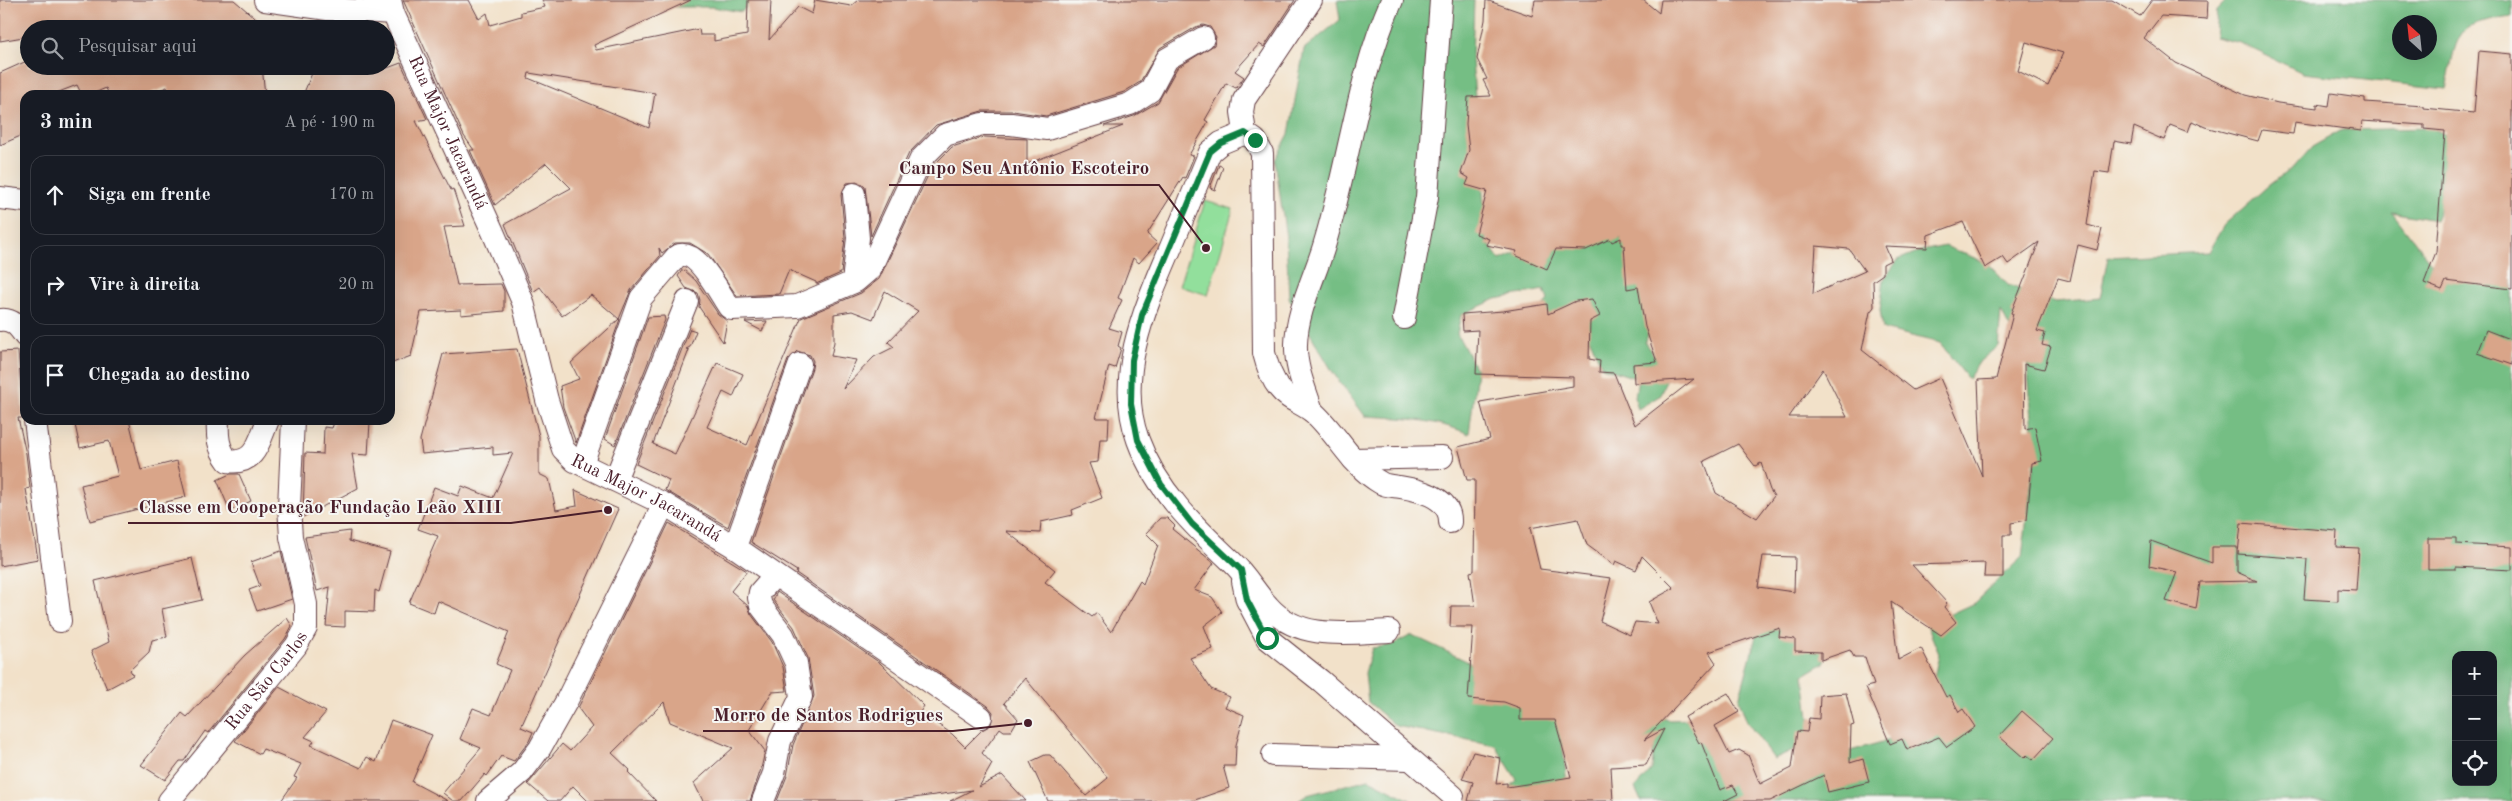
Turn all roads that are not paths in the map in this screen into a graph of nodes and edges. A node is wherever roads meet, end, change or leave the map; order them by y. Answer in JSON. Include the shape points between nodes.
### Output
{"nodes":[{"id":1,"x":265,"y":0,"type":"edge"},
{"id":2,"x":1311,"y":0,"type":"edge"},
{"id":3,"x":1392,"y":0,"type":"edge"},
{"id":4,"x":1441,"y":0,"type":"edge"},
{"id":5,"x":391,"y":6,"type":"edge"},
{"id":6,"x":1203,"y":38,"type":"dead end"},
{"id":7,"x":1245,"y":133,"type":"junction"},
{"id":8,"x":854,"y":194,"type":"dead end"},
{"id":9,"x":0,"y":198,"type":"edge"},
{"id":10,"x":20,"y":200,"type":"edge"},
{"id":11,"x":853,"y":282,"type":"junction"},
{"id":12,"x":688,"y":301,"type":"dead end"},
{"id":13,"x":1404,"y":318,"type":"dead end"},
{"id":14,"x":0,"y":320,"type":"edge"},
{"id":15,"x":20,"y":328,"type":"edge"},
{"id":16,"x":800,"y":364,"type":"dead end"},
{"id":17,"x":1312,"y":411,"type":"junction"},
{"id":18,"x":37,"y":425,"type":"edge"},
{"id":19,"x":218,"y":425,"type":"edge"},
{"id":20,"x":266,"y":425,"type":"edge"},
{"id":21,"x":294,"y":425,"type":"edge"},
{"id":22,"x":1442,"y":457,"type":"dead end"},
{"id":23,"x":1353,"y":459,"type":"junction"},
{"id":24,"x":582,"y":464,"type":"junction"},
{"id":25,"x":615,"y":480,"type":"junction"},
{"id":26,"x":664,"y":504,"type":"junction"},
{"id":27,"x":1450,"y":522,"type":"dead end"},
{"id":28,"x":735,"y":546,"type":"junction"},
{"id":29,"x":1241,"y":570,"type":"junction"},
{"id":30,"x":775,"y":575,"type":"junction"},
{"id":31,"x":60,"y":621,"type":"dead end"},
{"id":32,"x":1389,"y":630,"type":"dead end"},
{"id":33,"x":980,"y":717,"type":"dead end"},
{"id":34,"x":1273,"y":756,"type":"dead end"},
{"id":35,"x":1408,"y":759,"type":"junction"},
{"id":36,"x":1453,"y":796,"type":"dead end"},
{"id":37,"x":168,"y":800,"type":"edge"},
{"id":38,"x":488,"y":801,"type":"edge"},
{"id":39,"x":763,"y":801,"type":"edge"}],
"edges":[{"from":1,"to":5,"type":"street","via":[[328,8]]},
{"from":2,"to":7,"type":"street","via":[[1244,100]]},
{"from":3,"to":17,"type":"street","via":[[1363,77],[1352,138],[1324,246],[1298,320],[1296,363]]},
{"from":4,"to":13,"type":"street","via":[[1427,197]]},
{"from":5,"to":24,"type":"street","name":"Rua Major Jacarandá","via":[[523,302],[557,435],[563,449]]},
{"from":6,"to":11,"type":"street","via":[[1167,59],[1150,91],[1130,104],[1047,129],[982,124],[944,135],[921,159],[870,269]]},
{"from":7,"to":17,"type":"street","via":[[1255,140],[1262,153],[1264,353],[1268,369],[1279,388],[1294,402]]},
{"from":7,"to":29,"type":"street","via":[[1221,143],[1210,152],[1206,161],[1142,315],[1132,360],[1131,404],[1138,440],[1161,484],[1192,524]]},
{"from":8,"to":11,"type":"street","via":[[858,238]]},
{"from":9,"to":10,"type":"street"},
{"from":11,"to":24,"type":"street","via":[[797,306],[732,309],[697,259],[685,254],[677,256],[641,298]]},
{"from":12,"to":25,"type":"street"},
{"from":14,"to":15,"type":"street","via":[[17,324]]},
{"from":16,"to":28,"type":"street"},
{"from":17,"to":23,"type":"street"},
{"from":18,"to":31,"type":"street"},
{"from":19,"to":20,"type":"street","via":[[221,452],[228,461],[238,462],[253,454]]},
{"from":21,"to":37,"type":"street","name":"Rua São Carlos","via":[[289,507],[291,537],[306,604],[306,628],[296,646]]},
{"from":22,"to":23,"type":"street"},
{"from":23,"to":27,"type":"street","via":[[1383,484],[1411,489],[1439,500],[1446,505]]},
{"from":24,"to":25,"type":"street","name":"Rua Major Jacarandá"},
{"from":25,"to":26,"type":"street","name":"Rua Major Jacarandá"},
{"from":26,"to":28,"type":"street","name":"Rua Major Jacarandá"},
{"from":26,"to":38,"type":"street","via":[[540,748],[522,772]]},
{"from":28,"to":30,"type":"street","name":"Rua Major Jacarandá"},
{"from":29,"to":32,"type":"street","via":[[1268,607],[1284,620],[1304,629],[1340,634]]},
{"from":29,"to":35,"type":"street","via":[[1247,600],[1267,638],[1321,681]]},
{"from":30,"to":33,"type":"street","name":"Rua Major Jacarandá"},
{"from":30,"to":39,"type":"street","via":[[760,592],[759,598],[761,606],[783,635],[796,663],[801,697],[780,740],[774,773]]},
{"from":34,"to":35,"type":"street"},
{"from":35,"to":36,"type":"street"}]}
